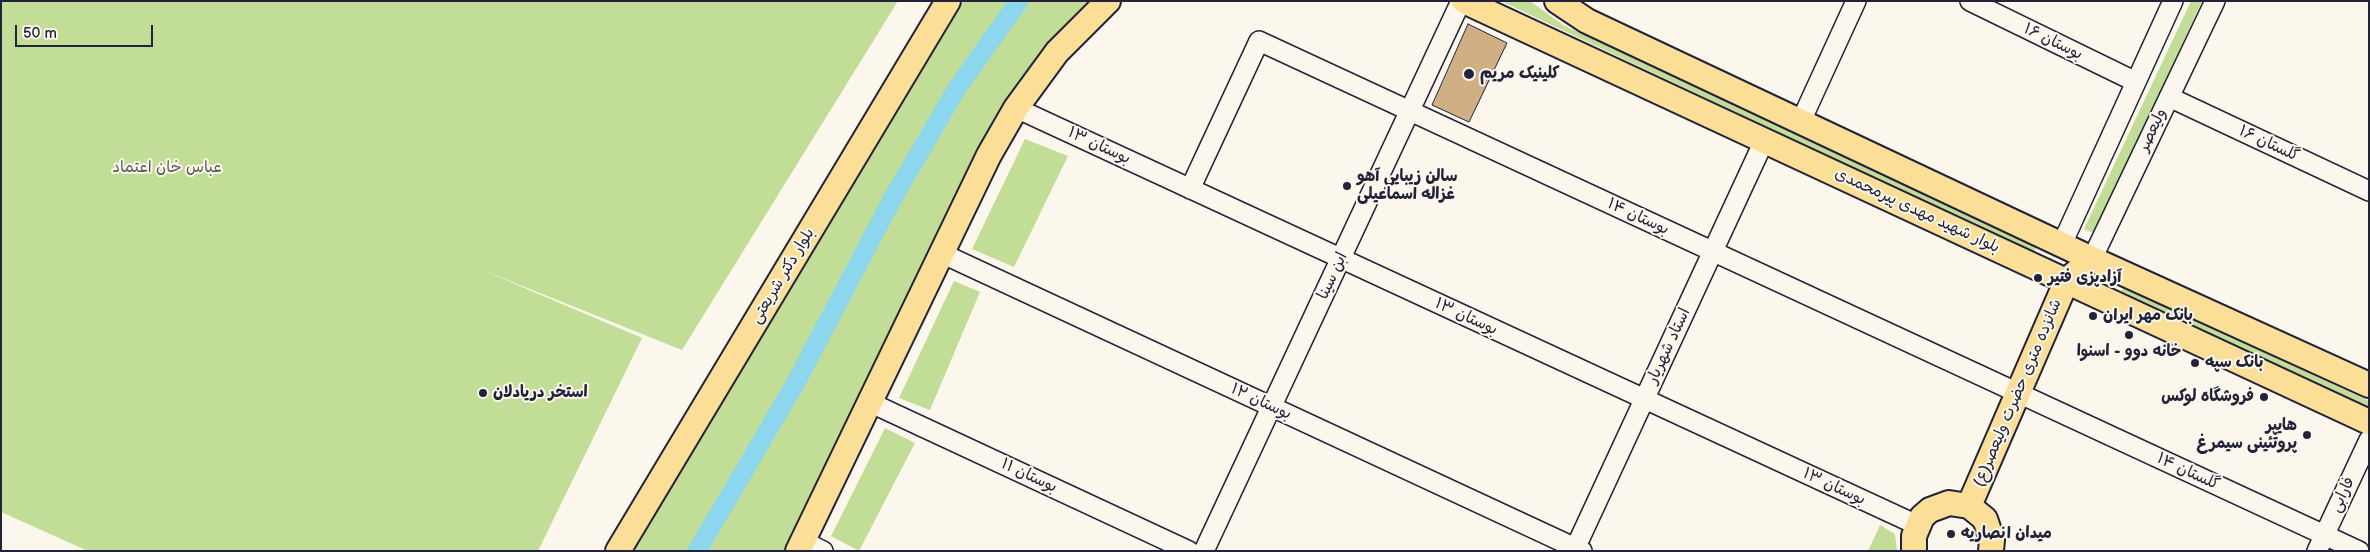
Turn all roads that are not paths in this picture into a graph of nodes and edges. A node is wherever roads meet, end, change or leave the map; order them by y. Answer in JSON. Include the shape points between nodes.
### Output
{"nodes":[{"id":1,"x":948,"y":1,"type":"edge"},
{"id":2,"x":1108,"y":1,"type":"edge"},
{"id":3,"x":1557,"y":1,"type":"edge"},
{"id":4,"x":1856,"y":1,"type":"edge"},
{"id":5,"x":1970,"y":1,"type":"edge"},
{"id":6,"x":2174,"y":1,"type":"edge"},
{"id":7,"x":2215,"y":1,"type":"edge"},
{"id":8,"x":1472,"y":3,"type":"edge"},
{"id":9,"x":2136,"y":82,"type":"junction"},
{"id":10,"x":2169,"y":98,"type":"junction"},
{"id":11,"x":1016,"y":108,"type":"junction"},
{"id":12,"x":1410,"y":111,"type":"junction"},
{"id":13,"x":1801,"y":121,"type":"junction"},
{"id":14,"x":1764,"y":141,"type":"junction"},
{"id":15,"x":1190,"y":189,"type":"junction"},
{"id":16,"x":2369,"y":191,"type":"edge"},
{"id":17,"x":2062,"y":244,"type":"junction"},
{"id":18,"x":1713,"y":251,"type":"junction"},
{"id":19,"x":941,"y":253,"type":"junction"},
{"id":20,"x":1341,"y":259,"type":"junction"},
{"id":21,"x":2092,"y":259,"type":"junction"},
{"id":22,"x":2067,"y":280,"type":"junction"},
{"id":23,"x":2369,"y":385,"type":"edge"},
{"id":24,"x":2017,"y":392,"type":"junction"},
{"id":25,"x":1644,"y":399,"type":"junction"},
{"id":26,"x":869,"y":402,"type":"junction"},
{"id":27,"x":1272,"y":407,"type":"junction"},
{"id":28,"x":2369,"y":422,"type":"edge"},
{"id":29,"x":2369,"y":440,"type":"edge"},
{"id":30,"x":1969,"y":506,"type":"junction"},
{"id":31,"x":1917,"y":525,"type":"junction"},
{"id":32,"x":2321,"y":543,"type":"edge"},
{"id":33,"x":808,"y":548,"type":"edge"},
{"id":34,"x":1577,"y":550,"type":"edge"},
{"id":35,"x":618,"y":551,"type":"edge"},
{"id":36,"x":1189,"y":551,"type":"edge"},
{"id":37,"x":1204,"y":551,"type":"edge"},
{"id":38,"x":1914,"y":551,"type":"edge"},
{"id":39,"x":1991,"y":551,"type":"edge"},
{"id":40,"x":2359,"y":551,"type":"edge"}],
"edges":[{"from":1,"to":35,"type":"main road","name":"بلوار دکتر شریعتی"},
{"from":2,"to":11,"type":"main road","via":[[1057,52]]},
{"from":3,"to":13,"type":"main road","name":"بلوار شهید مهدی پیرمحمدی","via":[[1587,21]]},
{"from":4,"to":13,"type":"street"},
{"from":5,"to":9,"type":"street","name":"بوستان ۱۶"},
{"from":6,"to":9,"type":"street"},
{"from":7,"to":10,"type":"street","name":"ولیعصر"},
{"from":8,"to":12,"type":"street","name":"ابن سینا"},
{"from":8,"to":14,"type":"main road","name":"بلوار شهید مهدی پیرمحمدی"},
{"from":9,"to":17,"type":"street"},
{"from":10,"to":16,"type":"street","name":"گلستان ۱۶"},
{"from":10,"to":21,"type":"street","name":"ولیعصر"},
{"from":11,"to":15,"type":"street","name":"بوستان ۱۳"},
{"from":11,"to":19,"type":"main road"},
{"from":12,"to":15,"type":"street","name":"بوستان ۱۴","via":[[1259,41]]},
{"from":12,"to":18,"type":"street","name":"بوستان ۱۴"},
{"from":12,"to":20,"type":"street","name":"ابن سینا"},
{"from":13,"to":17,"type":"main road","name":"بلوار شهید مهدی پیرمحمدی"},
{"from":14,"to":18,"type":"street","name":"استاد شهریار"},
{"from":14,"to":22,"type":"main road","name":"بلوار شهید مهدی پیرمحمدی"},
{"from":15,"to":20,"type":"street","name":"بوستان ۱۳"},
{"from":17,"to":21,"type":"main road","name":"بلوار شهید مهدی پیرمحمدی"},
{"from":17,"to":22,"type":"main road"},
{"from":18,"to":24,"type":"street","name":"بوستان ۱۴"},
{"from":18,"to":25,"type":"street","name":"استاد شهریار"},
{"from":19,"to":26,"type":"main road"},
{"from":19,"to":27,"type":"street","name":"بوستان ۱۲"},
{"from":20,"to":25,"type":"street","name":"بوستان ۱۳"},
{"from":20,"to":27,"type":"street","name":"ابن سینا"},
{"from":21,"to":22,"type":"main road"},
{"from":21,"to":23,"type":"main road","name":"بلوار شهید مهدی پیرمحمدی"},
{"from":22,"to":24,"type":"main road","name":"شانزده متری حضرت ولیعصر(ع)"},
{"from":22,"to":28,"type":"main road","name":"بلوار شهید مهدی پیرمحمدی"},
{"from":24,"to":30,"type":"main road","name":"شانزده متری حضرت ولیعصر(ع)"},
{"from":24,"to":32,"type":"street","name":"گلستان ۱۴"},
{"from":25,"to":31,"type":"street","name":"بوستان ۱۳"},
{"from":25,"to":34,"type":"street","name":"استاد شهریار"},
{"from":26,"to":33,"type":"main road"},
{"from":26,"to":36,"type":"street","name":"بوستان ۱۱"},
{"from":27,"to":34,"type":"street","name":"بوستان ۱۲"},
{"from":27,"to":37,"type":"street","name":"ابن سینا"},
{"from":29,"to":32,"type":"street","name":"فارابی"},
{"from":30,"to":31,"type":"main road","via":[[1959,503],[1939,505]]},
{"from":30,"to":39,"type":"main road","via":[[1982,516],[1990,529]]},
{"from":31,"to":38,"type":"main road"},
{"from":32,"to":40,"type":"street","name":"گلستان ۱۴"}]}
